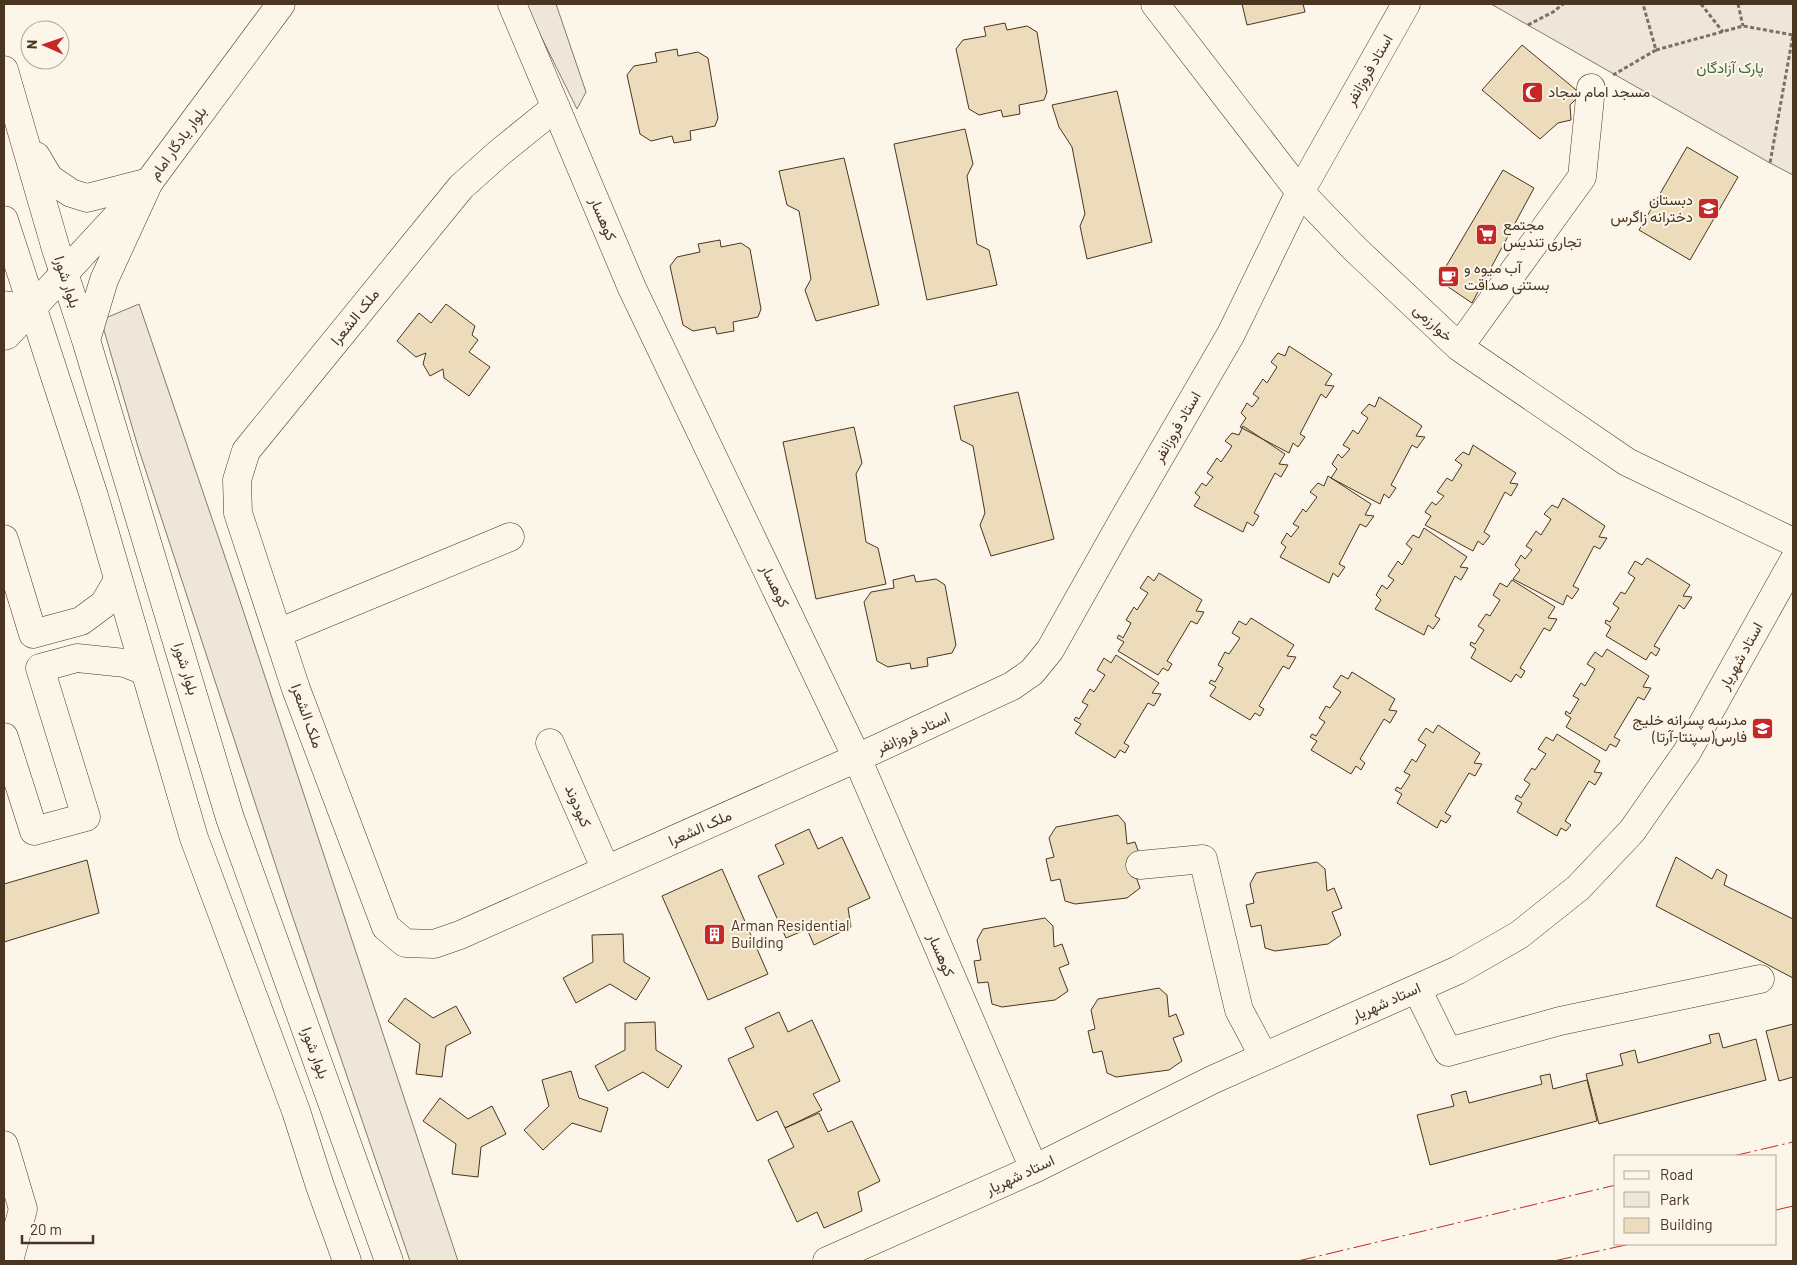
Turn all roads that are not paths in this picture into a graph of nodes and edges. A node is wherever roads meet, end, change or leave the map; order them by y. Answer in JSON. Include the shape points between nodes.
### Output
{"nodes":[{"id":1,"x":281,"y":4,"type":"edge"},
{"id":2,"x":512,"y":4,"type":"edge"},
{"id":3,"x":1155,"y":4,"type":"edge"},
{"id":4,"x":1406,"y":4,"type":"edge"},
{"id":5,"x":4,"y":70,"type":"edge"},
{"id":6,"x":1591,"y":88,"type":"road end"},
{"id":7,"x":556,"y":107,"type":"junction"},
{"id":8,"x":24,"y":137,"type":"junction"},
{"id":9,"x":149,"y":182,"type":"junction"},
{"id":10,"x":1300,"y":192,"type":"junction"},
{"id":11,"x":4,"y":220,"type":"edge"},
{"id":12,"x":65,"y":274,"type":"junction"},
{"id":13,"x":4,"y":305,"type":"edge"},
{"id":14,"x":31,"y":308,"type":"junction"},
{"id":15,"x":4,"y":336,"type":"edge"},
{"id":16,"x":86,"y":340,"type":"junction"},
{"id":17,"x":1459,"y":347,"type":"junction"},
{"id":18,"x":510,"y":537,"type":"dead end"},
{"id":19,"x":4,"y":539,"type":"edge"},
{"id":20,"x":1793,"y":542,"type":"edge"},
{"id":21,"x":1793,"y":562,"type":"edge"},
{"id":22,"x":118,"y":580,"type":"junction"},
{"id":23,"x":278,"y":633,"type":"junction"},
{"id":24,"x":33,"y":634,"type":"junction"},
{"id":25,"x":40,"y":668,"type":"junction"},
{"id":26,"x":145,"y":671,"type":"junction"},
{"id":27,"x":4,"y":737,"type":"edge"},
{"id":28,"x":550,"y":742,"type":"dead end"},
{"id":29,"x":857,"y":758,"type":"junction"},
{"id":30,"x":1140,"y":865,"type":"dead end"},
{"id":31,"x":606,"y":870,"type":"junction"},
{"id":32,"x":1760,"y":979,"type":"dead end"},
{"id":33,"x":1417,"y":989,"type":"junction"},
{"id":34,"x":1264,"y":1057,"type":"junction"},
{"id":35,"x":4,"y":1145,"type":"edge"},
{"id":36,"x":1034,"y":1170,"type":"junction"},
{"id":37,"x":9,"y":1261,"type":"edge"},
{"id":38,"x":347,"y":1261,"type":"edge"},
{"id":39,"x":389,"y":1261,"type":"edge"},
{"id":40,"x":827,"y":1261,"type":"edge"}],
"edges":[{"from":1,"to":9,"type":"street","name":"بلوار یادگار امام"},
{"from":2,"to":7,"type":"street","name":"کوهسار"},
{"from":3,"to":10,"type":"street","name":"خوارزمی"},
{"from":4,"to":10,"type":"street","name":"استاد فروزانفر"},
{"from":5,"to":8,"type":"street","name":"بلوار شورا"},
{"from":6,"to":17,"type":"street","via":[[1582,177]]},
{"from":7,"to":23,"type":"street","name":"ملک الشعرا","via":[[461,186],[246,451],[237,480],[238,514]]},
{"from":7,"to":29,"type":"street","name":"کوهسار","via":[[632,288]]},
{"from":8,"to":9,"type":"street","via":[[49,178],[71,193],[87,198]]},
{"from":8,"to":12,"type":"street","name":"بلوار شورا"},
{"from":9,"to":12,"type":"street","name":"بلوار یادگار امام"},
{"from":9,"to":16,"type":"street","via":[[104,280]]},
{"from":10,"to":17,"type":"street","name":"خوارزمی"},
{"from":10,"to":29,"type":"street","name":"استاد فروزانفر","via":[[1232,334],[1050,650],[1032,672],[1012,686]]},
{"from":11,"to":14,"type":"street"},
{"from":12,"to":14,"type":"street","name":"بلوار یادگار امام"},
{"from":12,"to":16,"type":"street","name":"بلوار شورا"},
{"from":13,"to":14,"type":"street"},
{"from":14,"to":15,"type":"street","name":"بلوار یادگار امام"},
{"from":14,"to":22,"type":"street","via":[[94,496]]},
{"from":16,"to":39,"type":"street","name":"بلوار شورا","via":[[230,818]]},
{"from":17,"to":20,"type":"street","name":"خوارزمی","via":[[1627,462]]},
{"from":18,"to":23,"type":"street"},
{"from":19,"to":24,"type":"street"},
{"from":21,"to":33,"type":"street","name":"استاد شهریار","via":[[1687,752],[1632,831],[1578,888],[1519,935]]},
{"from":22,"to":24,"type":"street","via":[[104,604],[81,621]]},
{"from":22,"to":26,"type":"street"},
{"from":23,"to":31,"type":"street","name":"ملک الشعرا","via":[[386,927],[405,943],[434,944],[460,936]]},
{"from":24,"to":25,"type":"street"},
{"from":25,"to":26,"type":"street","via":[[76,658],[125,663]]},
{"from":25,"to":27,"type":"street","via":[[86,817],[34,831]]},
{"from":26,"to":38,"type":"street","via":[[194,838],[296,1111]]},
{"from":28,"to":31,"type":"street","name":"کبودوند"},
{"from":29,"to":31,"type":"street","name":"ملک الشعرا"},
{"from":29,"to":36,"type":"street","name":"کوهسار"},
{"from":30,"to":34,"type":"street","via":[[1203,860],[1239,1010]]},
{"from":32,"to":33,"type":"street","via":[[1560,1021],[1448,1052]]},
{"from":33,"to":34,"type":"street","name":"استاد شهریار"},
{"from":34,"to":36,"type":"street","name":"استاد شهریار"},
{"from":35,"to":37,"type":"street","via":[[23,1209]]},
{"from":36,"to":40,"type":"street","name":"استاد شهریار"}]}
